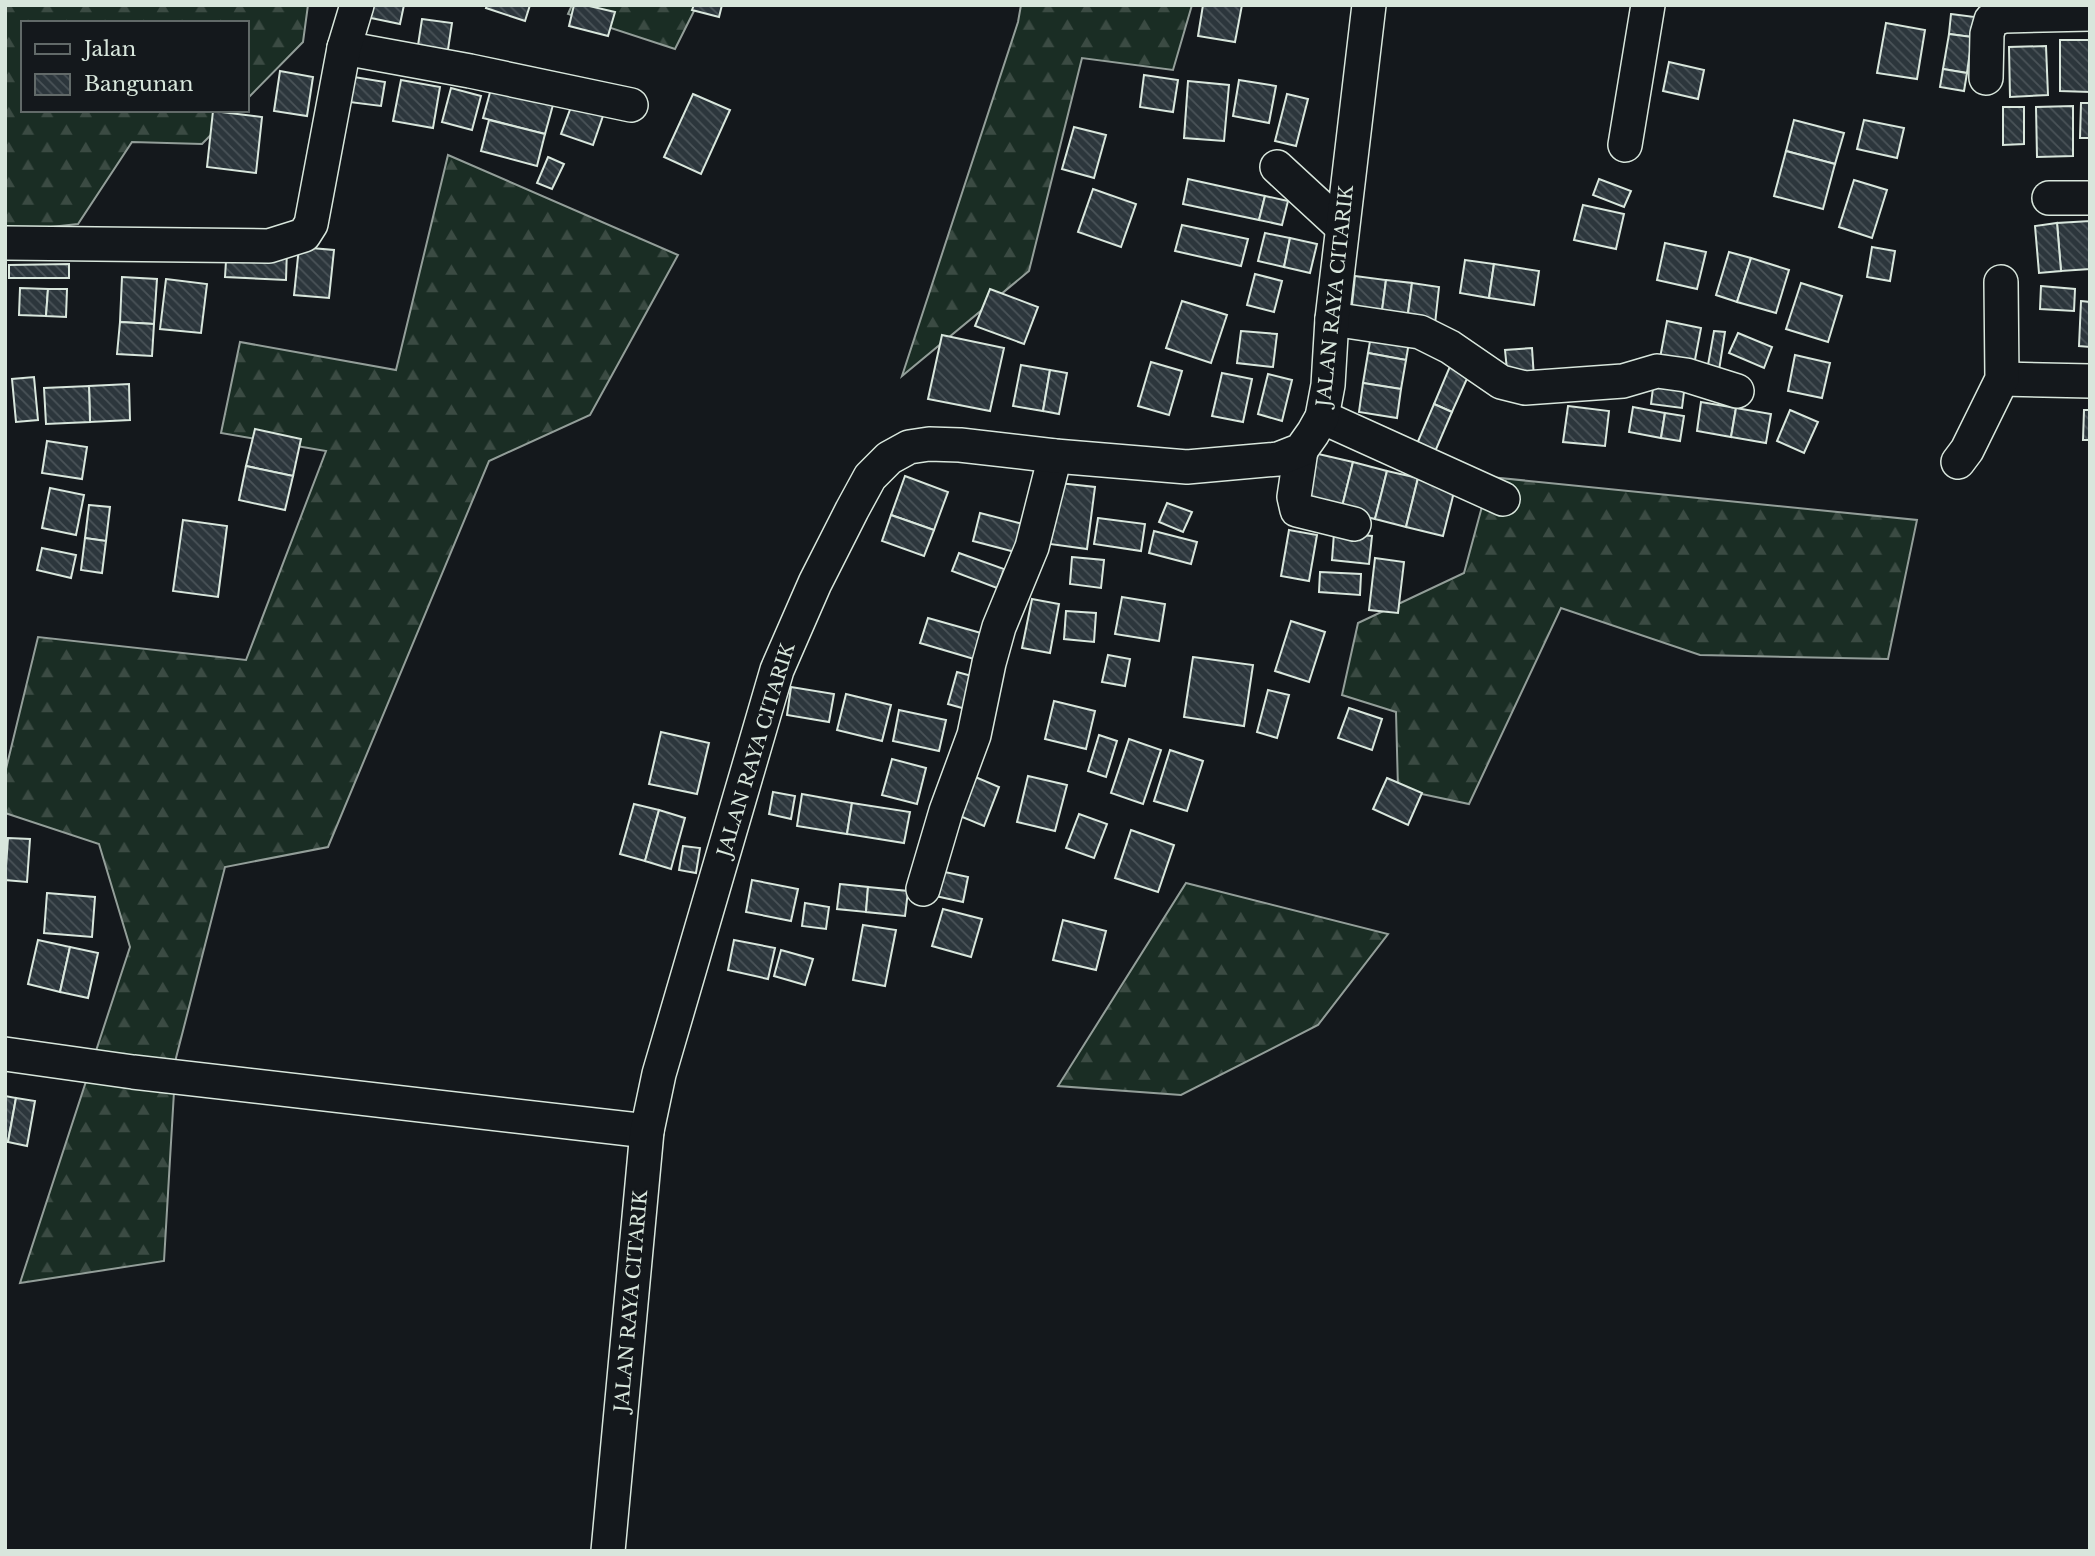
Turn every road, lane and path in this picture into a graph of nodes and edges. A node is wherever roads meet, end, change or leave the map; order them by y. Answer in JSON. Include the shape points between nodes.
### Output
{"nodes":[{"id":1,"x":357,"y":5,"type":"edge"},
{"id":2,"x":1369,"y":5,"type":"edge"},
{"id":3,"x":1648,"y":5,"type":"edge"},
{"id":4,"x":2090,"y":14,"type":"edge"},
{"id":5,"x":344,"y":48,"type":"junction"},
{"id":6,"x":1986,"y":78,"type":"dead end"},
{"id":7,"x":631,"y":105,"type":"dead end"},
{"id":8,"x":1625,"y":145,"type":"dead end"},
{"id":9,"x":1277,"y":167,"type":"dead end"},
{"id":10,"x":2049,"y":198,"type":"dead end"},
{"id":11,"x":2090,"y":198,"type":"edge"},
{"id":12,"x":1342,"y":227,"type":"junction"},
{"id":13,"x":5,"y":243,"type":"edge"},
{"id":14,"x":2001,"y":282,"type":"dead end"},
{"id":15,"x":1332,"y":318,"type":"junction"},
{"id":16,"x":2002,"y":379,"type":"junction"},
{"id":17,"x":2090,"y":381,"type":"edge"},
{"id":18,"x":1737,"y":391,"type":"dead end"},
{"id":19,"x":1322,"y":417,"type":"junction"},
{"id":20,"x":1301,"y":450,"type":"junction"},
{"id":21,"x":1055,"y":456,"type":"junction"},
{"id":22,"x":1958,"y":462,"type":"dead end"},
{"id":23,"x":1503,"y":499,"type":"dead end"},
{"id":24,"x":1354,"y":524,"type":"dead end"},
{"id":25,"x":923,"y":889,"type":"dead end"},
{"id":26,"x":5,"y":1054,"type":"edge"},
{"id":27,"x":647,"y":1131,"type":"junction"},
{"id":28,"x":608,"y":1551,"type":"edge"}],
"edges":[{"from":1,"to":5,"type":"street"},
{"from":2,"to":12,"type":"street","name":"JALAN RAYA CITARIK"},
{"from":3,"to":8,"type":"street"},
{"from":4,"to":6,"type":"street","via":[[1991,20]]},
{"from":5,"to":7,"type":"street"},
{"from":5,"to":13,"type":"street","via":[[311,223],[304,235],[269,246]]},
{"from":9,"to":12,"type":"street"},
{"from":10,"to":11,"type":"street"},
{"from":12,"to":15,"type":"street","name":"JALAN RAYA CITARIK"},
{"from":14,"to":16,"type":"street"},
{"from":15,"to":18,"type":"street","via":[[1420,332],[1501,382],[1525,388],[1623,382],[1657,371]]},
{"from":15,"to":19,"type":"street","name":"JALAN RAYA CITARIK"},
{"from":16,"to":17,"type":"street"},
{"from":16,"to":22,"type":"street"},
{"from":19,"to":20,"type":"street","name":"JALAN RAYA CITARIK"},
{"from":19,"to":23,"type":"street"},
{"from":20,"to":21,"type":"street","name":"JALAN RAYA CITARIK","via":[[1278,460],[1187,467]]},
{"from":20,"to":24,"type":"street","via":[[1294,497],[1297,510]]},
{"from":21,"to":25,"type":"street","via":[[1032,547],[999,627],[974,735]]},
{"from":21,"to":27,"type":"street","name":"JALAN RAYA CITARIK","via":[[929,444],[909,447],[889,458],[870,477],[815,583],[778,670],[659,1074]]},
{"from":26,"to":27,"type":"street"},
{"from":27,"to":28,"type":"street","name":"JALAN RAYA CITARIK"}]}
